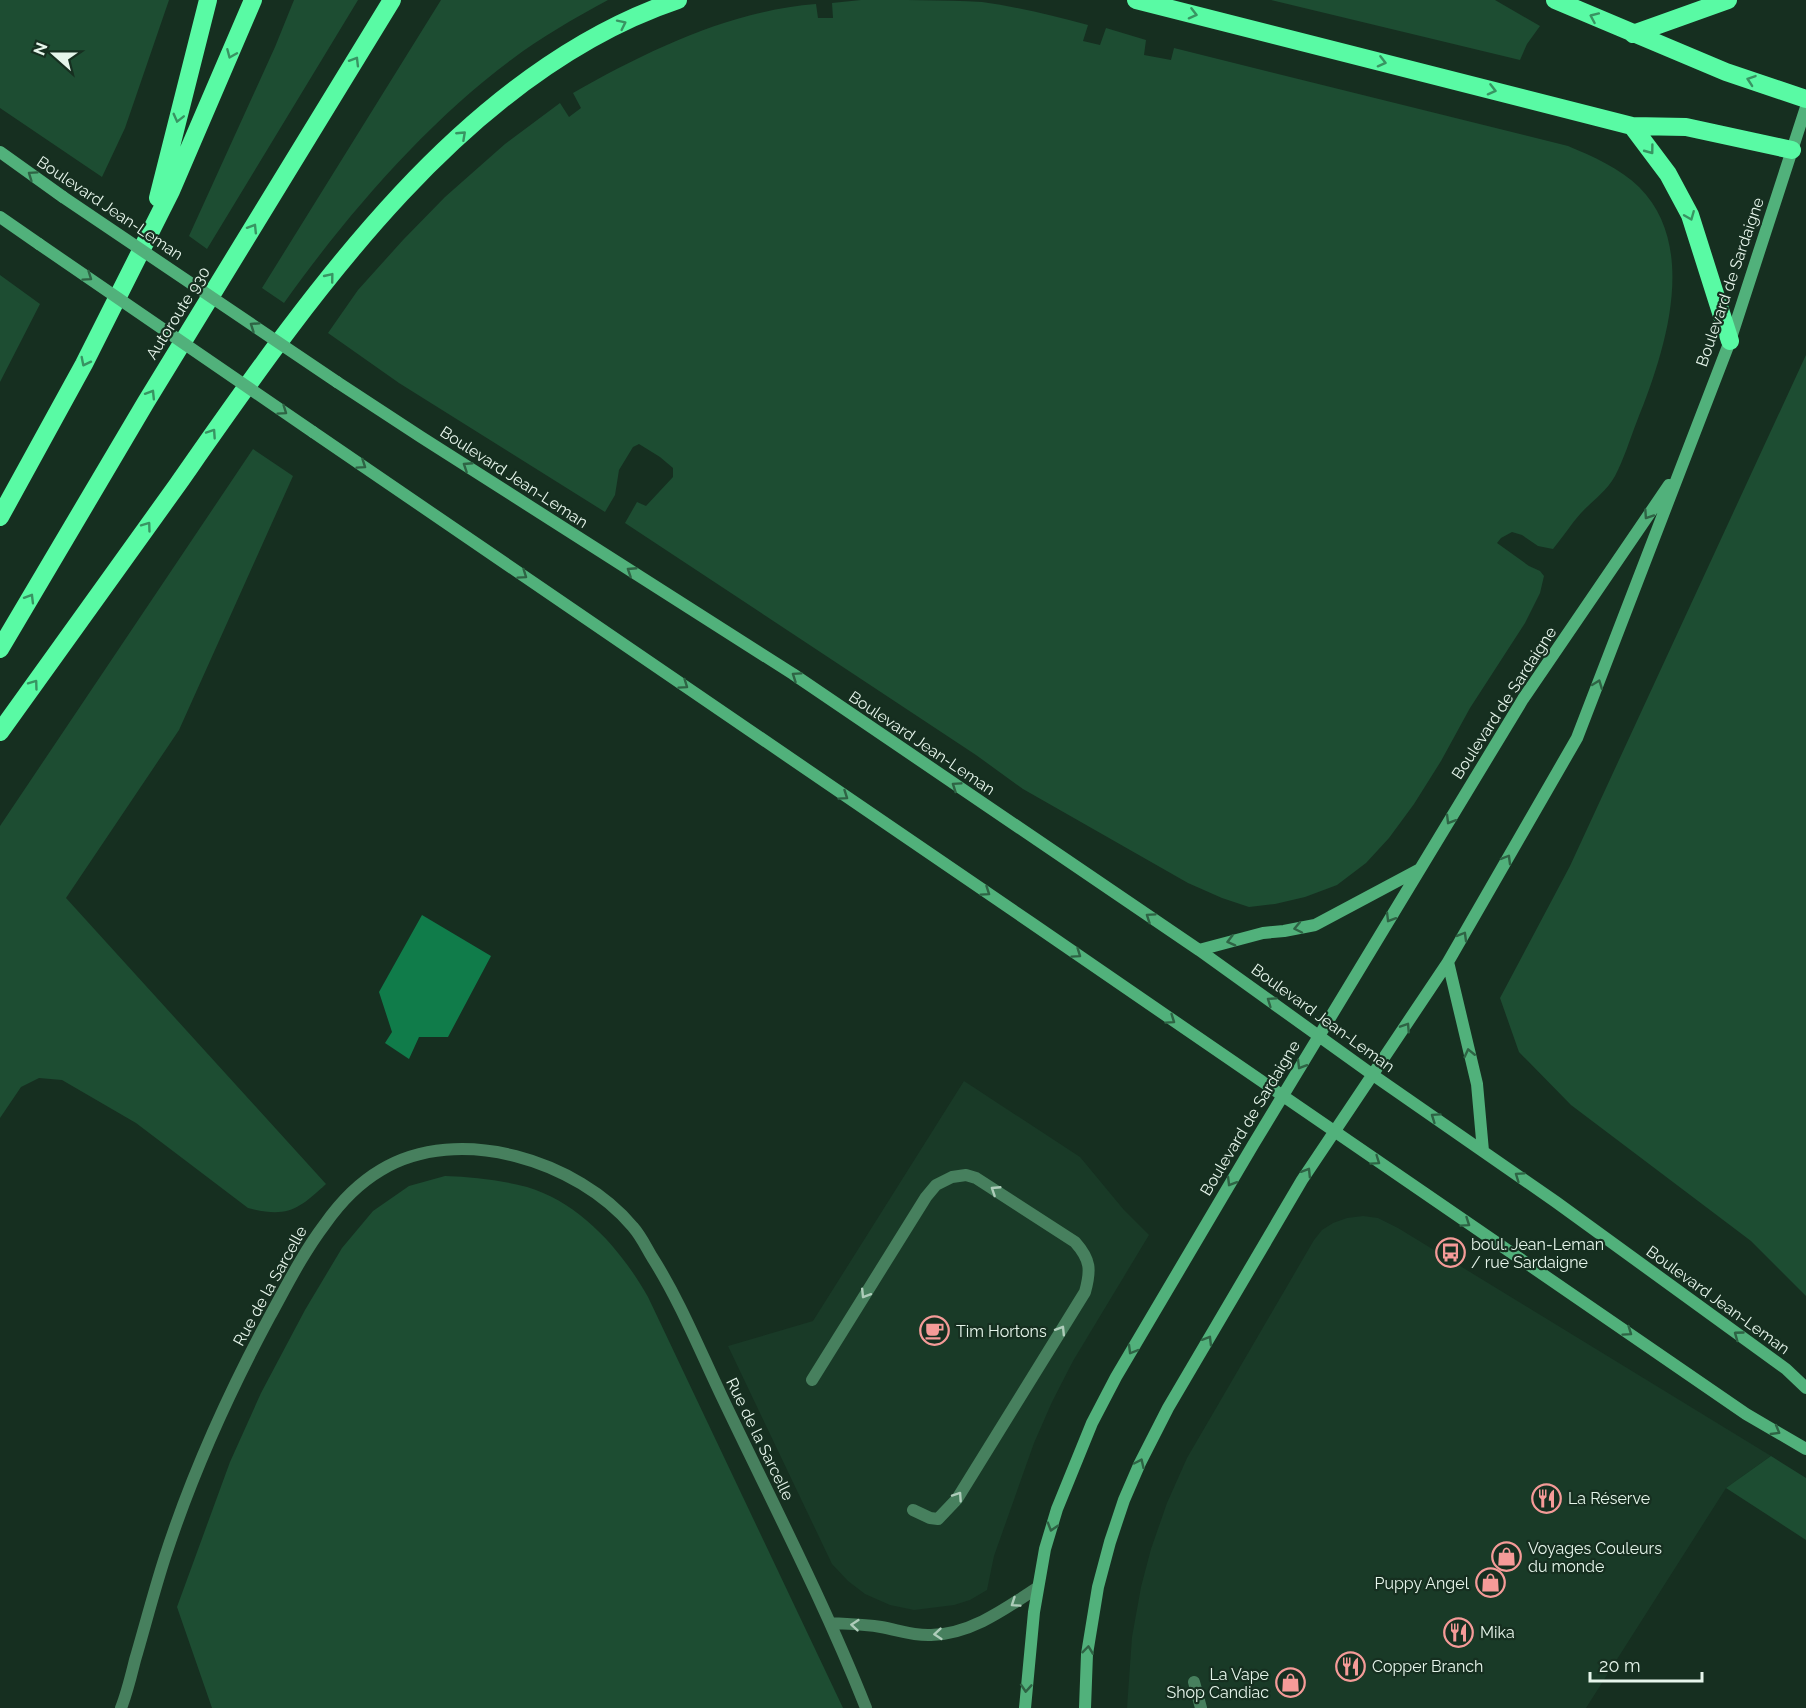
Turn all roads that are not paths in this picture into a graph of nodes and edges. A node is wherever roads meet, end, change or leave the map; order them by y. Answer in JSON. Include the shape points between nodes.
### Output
{"nodes":[{"id":1,"x":208,"y":0,"type":"edge"},
{"id":2,"x":253,"y":0,"type":"edge"},
{"id":3,"x":392,"y":0,"type":"edge"},
{"id":4,"x":678,"y":0,"type":"edge"},
{"id":5,"x":1136,"y":0,"type":"edge"},
{"id":6,"x":1555,"y":0,"type":"edge"},
{"id":7,"x":1728,"y":0,"type":"edge"},
{"id":8,"x":1633,"y":34,"type":"junction"},
{"id":9,"x":1806,"y":99,"type":"edge"},
{"id":10,"x":1806,"y":107,"type":"edge"},
{"id":11,"x":1632,"y":126,"type":"junction"},
{"id":12,"x":1792,"y":150,"type":"junction"},
{"id":13,"x":0,"y":152,"type":"edge"},
{"id":14,"x":0,"y":217,"type":"edge"},
{"id":15,"x":149,"y":235,"type":"junction"},
{"id":16,"x":1730,"y":341,"type":"junction"},
{"id":17,"x":1681,"y":466,"type":"junction"},
{"id":18,"x":0,"y":517,"type":"edge"},
{"id":19,"x":0,"y":649,"type":"edge"},
{"id":20,"x":0,"y":732,"type":"edge"},
{"id":21,"x":1421,"y":868,"type":"junction"},
{"id":22,"x":1198,"y":950,"type":"junction"},
{"id":23,"x":1448,"y":962,"type":"junction"},
{"id":24,"x":1319,"y":1035,"type":"junction"},
{"id":25,"x":1374,"y":1075,"type":"junction"},
{"id":26,"x":1282,"y":1096,"type":"junction"},
{"id":27,"x":1334,"y":1132,"type":"junction"},
{"id":28,"x":1483,"y":1151,"type":"junction"},
{"id":29,"x":812,"y":1380,"type":"dead end"},
{"id":30,"x":1806,"y":1388,"type":"edge"},
{"id":31,"x":1806,"y":1449,"type":"edge"},
{"id":32,"x":913,"y":1510,"type":"dead end"},
{"id":33,"x":1037,"y":1588,"type":"junction"},
{"id":34,"x":830,"y":1623,"type":"junction"},
{"id":35,"x":1194,"y":1682,"type":"dead end"},
{"id":36,"x":121,"y":1708,"type":"edge"},
{"id":37,"x":866,"y":1708,"type":"edge"},
{"id":38,"x":1025,"y":1708,"type":"edge"},
{"id":39,"x":1085,"y":1708,"type":"edge"},
{"id":40,"x":1201,"y":1708,"type":"edge"}],
"edges":[{"from":1,"to":15,"type":"highway","one_way":true},
{"from":2,"to":15,"type":"highway","one_way":true,"via":[[194,141]]},
{"from":19,"to":3,"type":"highway","name":"Autoroute 930","one_way":true},
{"from":20,"to":4,"type":"highway","one_way":true,"via":[[255,372],[332,274],[393,205],[461,135],[524,81],[592,39]]},
{"from":5,"to":11,"type":"highway","one_way":true},
{"from":8,"to":6,"type":"highway","one_way":true},
{"from":7,"to":8,"type":"highway"},
{"from":9,"to":8,"type":"highway","one_way":true},
{"from":10,"to":12,"type":"street","name":"Boulevard de Sardaigne"},
{"from":11,"to":12,"type":"highway","via":[[1686,127]]},
{"from":11,"to":16,"type":"highway","one_way":true,"via":[[1668,174],[1690,215]]},
{"from":12,"to":16,"type":"street","name":"Boulevard de Sardaigne"},
{"from":22,"to":13,"type":"street","name":"Boulevard Jean-Leman","one_way":true,"bridge":true,"via":[[793,674],[337,382]]},
{"from":14,"to":26,"type":"street","one_way":true,"bridge":true},
{"from":15,"to":18,"type":"highway","one_way":true},
{"from":16,"to":17,"type":"street","name":"Boulevard de Sardaigne"},
{"from":17,"to":21,"type":"street","name":"Boulevard de Sardaigne","one_way":true,"via":[[1523,699]]},
{"from":23,"to":17,"type":"street","name":"Boulevard de Sardaigne","one_way":true,"via":[[1577,738]]},
{"from":21,"to":22,"type":"street","one_way":true,"via":[[1315,925],[1263,933]]},
{"from":21,"to":24,"type":"street","name":"Boulevard de Sardaigne","one_way":true},
{"from":24,"to":22,"type":"street","name":"Boulevard Jean-Leman","one_way":true},
{"from":25,"to":23,"type":"street","name":"Boulevard de Sardaigne","one_way":true},
{"from":28,"to":23,"type":"street","one_way":true,"via":[[1477,1084]]},
{"from":24,"to":25,"type":"street","name":"Boulevard Jean-Leman"},
{"from":24,"to":26,"type":"street","name":"Boulevard de Sardaigne","one_way":true},
{"from":25,"to":27,"type":"street","name":"Boulevard de Sardaigne"},
{"from":28,"to":25,"type":"street","name":"Boulevard Jean-Leman","one_way":true},
{"from":26,"to":27,"type":"street"},
{"from":26,"to":33,"type":"street","name":"Boulevard de Sardaigne","one_way":true,"via":[[1092,1423],[1057,1509]]},
{"from":27,"to":31,"type":"street","one_way":true,"via":[[1746,1414]]},
{"from":39,"to":27,"type":"street","name":"Boulevard de Sardaigne","one_way":true,"via":[[1092,1619],[1124,1500],[1168,1408]]},
{"from":30,"to":28,"type":"street","name":"Boulevard Jean-Leman","one_way":true,"via":[[1786,1369]]},
{"from":32,"to":29,"type":"street","one_way":true,"via":[[938,1519],[957,1499],[1084,1292],[1089,1276],[1084,1252],[1075,1242],[976,1178],[952,1177],[936,1185],[915,1212]]},
{"from":33,"to":34,"type":"street","one_way":true,"via":[[994,1617],[950,1633],[907,1634],[881,1627]]},
{"from":33,"to":38,"type":"street","name":"Boulevard de Sardaigne","one_way":true},
{"from":34,"to":36,"type":"street","name":"Rue de la Sarcelle","via":[[672,1293],[635,1228],[587,1186],[552,1168],[512,1154],[472,1149],[438,1151],[382,1169],[362,1184],[342,1202],[298,1265],[221,1412],[198,1467],[163,1562]]},
{"from":34,"to":37,"type":"street","name":"Rue de la Sarcelle"},
{"from":35,"to":40,"type":"street"}]}
